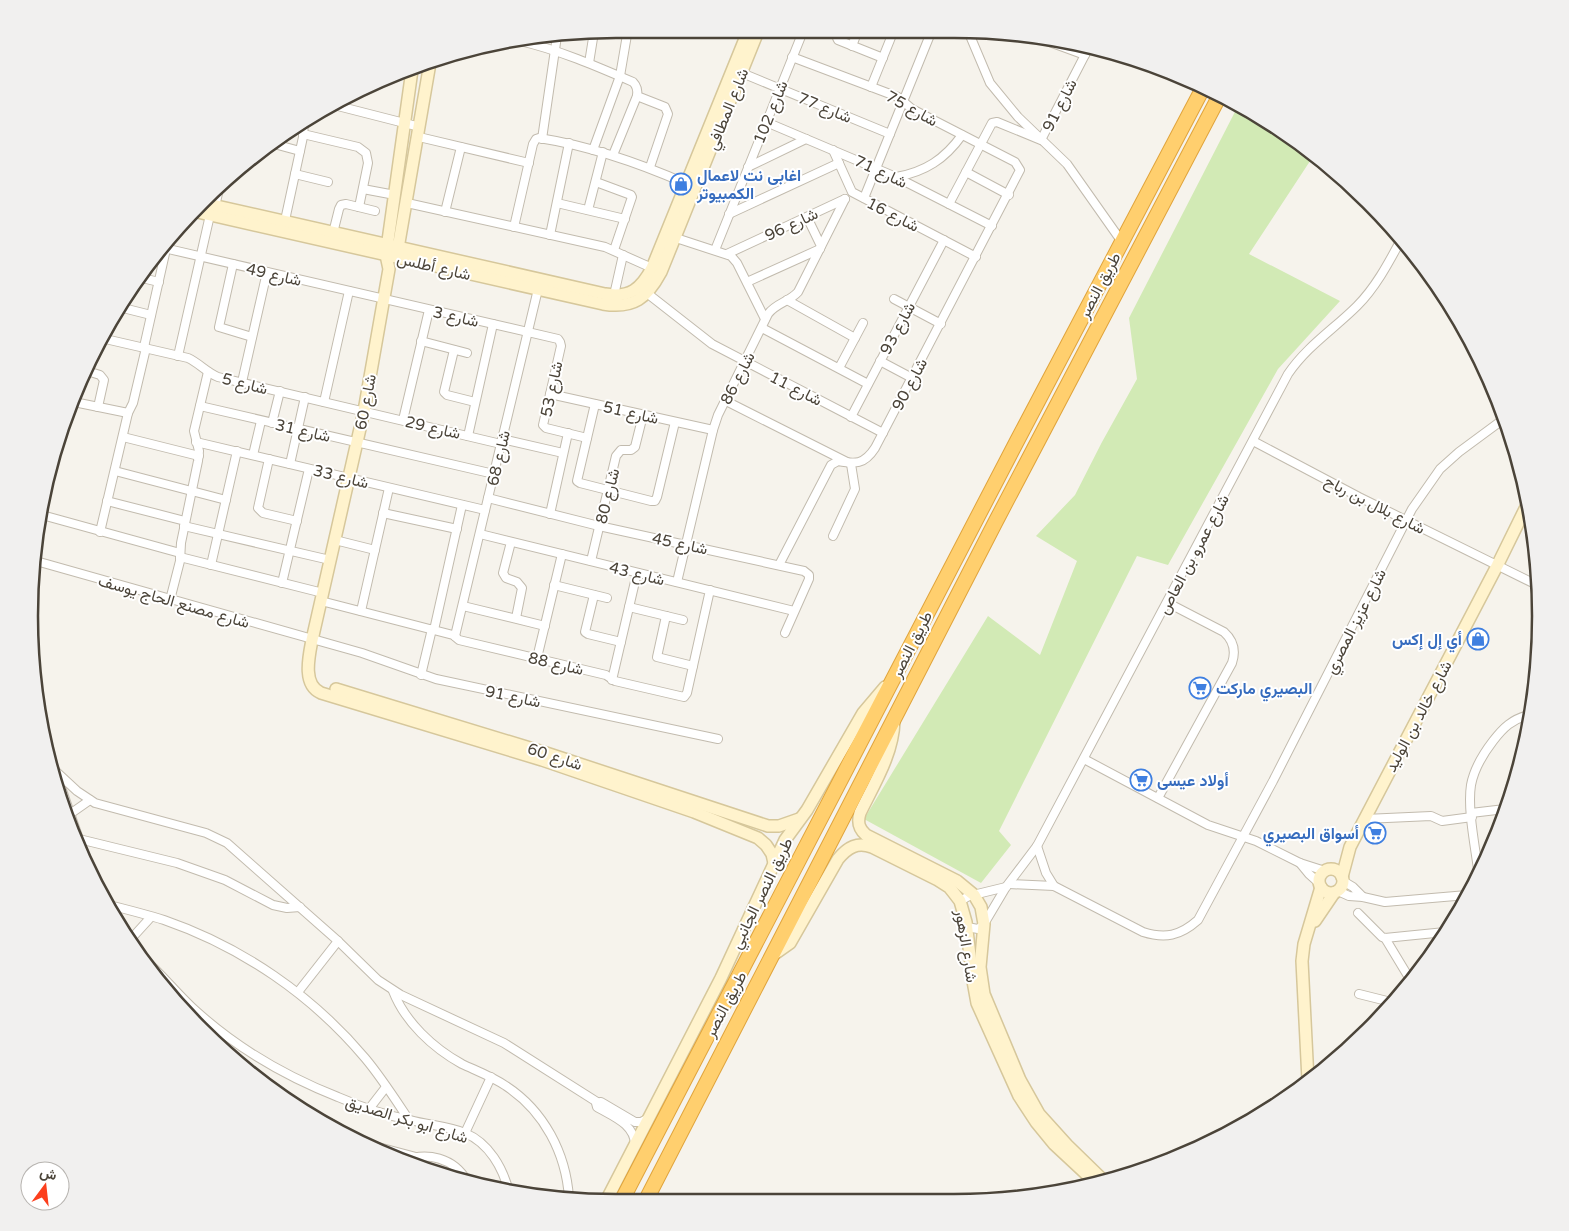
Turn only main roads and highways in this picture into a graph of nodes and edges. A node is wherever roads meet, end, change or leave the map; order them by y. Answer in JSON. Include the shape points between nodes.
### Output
{"nodes":[{"id":1,"x":1200,"y":93,"type":"edge"},
{"id":2,"x":1217,"y":101,"type":"edge"},
{"id":3,"x":1027,"y":422,"type":"junction"},
{"id":4,"x":1044,"y":432,"type":"junction"},
{"id":5,"x":1017,"y":440,"type":"junction"},
{"id":6,"x":1034,"y":451,"type":"junction"},
{"id":7,"x":686,"y":1047,"type":"road end"},
{"id":8,"x":699,"y":1054,"type":"junction"},
{"id":9,"x":625,"y":1194,"type":"edge"},
{"id":10,"x":649,"y":1194,"type":"edge"}],
"edges":[{"from":1,"to":3,"type":"highway","name":"طريق النصر"},
{"from":2,"to":4,"type":"highway","name":"طريق النصر"},
{"from":3,"to":4,"type":"highway","via":[[1033,431]]},
{"from":3,"to":5,"type":"highway","name":"طريق النصر"},
{"from":4,"to":6,"type":"highway","name":"طريق النصر"},
{"from":5,"to":6,"type":"highway","via":[[1027,441]]},
{"from":5,"to":8,"type":"highway","name":"طريق النصر"},
{"from":6,"to":10,"type":"highway","name":"طريق النصر"},
{"from":7,"to":8,"type":"highway"},
{"from":8,"to":9,"type":"highway","name":"طريق النصر"}]}
